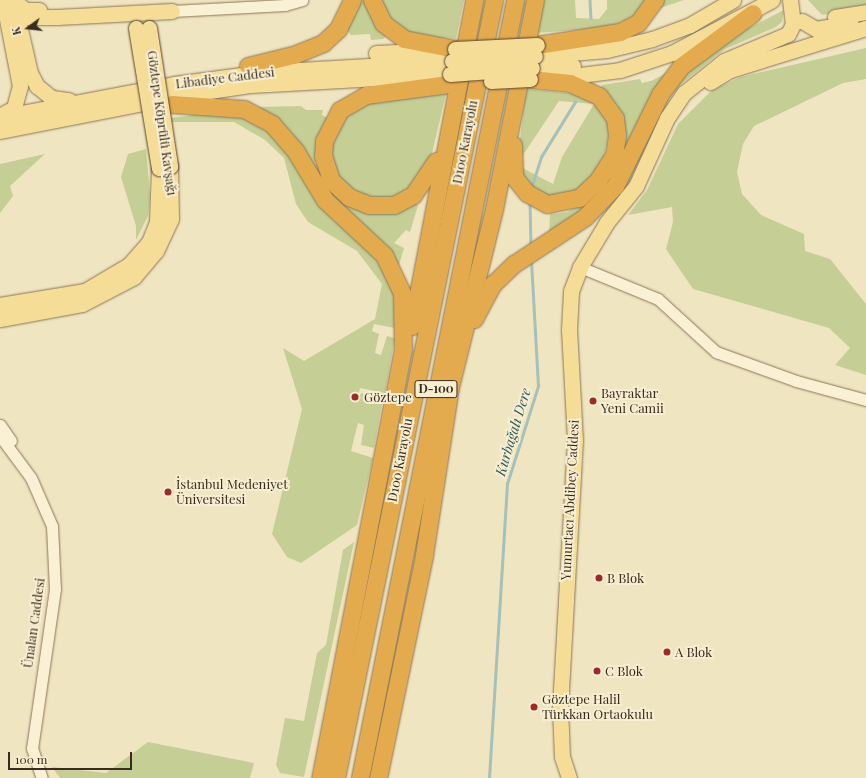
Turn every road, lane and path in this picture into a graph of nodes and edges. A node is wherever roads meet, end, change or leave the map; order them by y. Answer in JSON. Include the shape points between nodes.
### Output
{"nodes":[{"id":1,"x":302,"y":0,"type":"edge"},
{"id":2,"x":352,"y":0,"type":"edge"},
{"id":3,"x":372,"y":0,"type":"edge"},
{"id":4,"x":474,"y":0,"type":"edge"},
{"id":5,"x":494,"y":0,"type":"edge"},
{"id":6,"x":515,"y":0,"type":"edge"},
{"id":7,"x":655,"y":0,"type":"edge"},
{"id":8,"x":724,"y":0,"type":"edge"},
{"id":9,"x":733,"y":0,"type":"edge"},
{"id":10,"x":765,"y":0,"type":"edge"},
{"id":11,"x":772,"y":0,"type":"edge"},
{"id":12,"x":795,"y":3,"type":"edge"},
{"id":13,"x":535,"y":4,"type":"edge"},
{"id":14,"x":10,"y":6,"type":"edge"},
{"id":15,"x":172,"y":11,"type":"joint"},
{"id":16,"x":753,"y":12,"type":"junction"},
{"id":17,"x":866,"y":12,"type":"edge"},
{"id":18,"x":141,"y":16,"type":"junction"},
{"id":19,"x":57,"y":17,"type":"junction"},
{"id":20,"x":866,"y":18,"type":"edge"},
{"id":21,"x":821,"y":20,"type":"dead end"},
{"id":22,"x":802,"y":21,"type":"junction"},
{"id":23,"x":866,"y":28,"type":"edge"},
{"id":24,"x":776,"y":33,"type":"dead end"},
{"id":25,"x":23,"y":46,"type":"junction"},
{"id":26,"x":781,"y":53,"type":"junction"},
{"id":27,"x":534,"y":62,"type":"junction"},
{"id":28,"x":248,"y":66,"type":"junction"},
{"id":29,"x":451,"y":67,"type":"junction"},
{"id":30,"x":570,"y":80,"type":"junction"},
{"id":31,"x":174,"y":84,"type":"junction"},
{"id":32,"x":684,"y":93,"type":"junction"},
{"id":33,"x":82,"y":101,"type":"junction"},
{"id":34,"x":514,"y":101,"type":"junction"},
{"id":35,"x":172,"y":104,"type":"junction"},
{"id":36,"x":93,"y":113,"type":"junction"},
{"id":37,"x":0,"y":116,"type":"edge"},
{"id":38,"x":0,"y":131,"type":"edge"},
{"id":39,"x":447,"y":133,"type":"junction"},
{"id":40,"x":654,"y":149,"type":"junction"},
{"id":41,"x":165,"y":167,"type":"junction"},
{"id":42,"x":580,"y":266,"type":"junction"},
{"id":43,"x":0,"y":305,"type":"edge"},
{"id":44,"x":0,"y":320,"type":"edge"},
{"id":45,"x":455,"y":368,"type":"junction"},
{"id":46,"x":450,"y":387,"type":"junction"},
{"id":47,"x":394,"y":398,"type":"junction"},
{"id":48,"x":866,"y":400,"type":"edge"},
{"id":49,"x":0,"y":425,"type":"edge"},
{"id":50,"x":0,"y":436,"type":"edge"},
{"id":51,"x":31,"y":478,"type":"junction"},
{"id":52,"x":420,"y":481,"type":"junction"},
{"id":53,"x":42,"y":778,"type":"edge"},
{"id":54,"x":320,"y":778,"type":"edge"},
{"id":55,"x":336,"y":778,"type":"edge"},
{"id":56,"x":360,"y":778,"type":"edge"},
{"id":57,"x":378,"y":778,"type":"edge"},
{"id":58,"x":569,"y":778,"type":"edge"}],
"edges":[{"from":1,"to":15,"type":"street","via":[[285,5]]},
{"from":2,"to":28,"type":"highway","via":[[338,29],[323,43],[296,54]]},
{"from":3,"to":29,"type":"highway","via":[[383,23],[404,39]]},
{"from":4,"to":39,"type":"highway"},
{"from":5,"to":55,"type":"highway","name":"D100 Karayolu","number":"D-100"},
{"from":6,"to":52,"type":"highway","name":"D100 Karayolu","number":"D-100"},
{"from":7,"to":27,"type":"highway","via":[[638,23],[620,32]]},
{"from":8,"to":27,"type":"main road","via":[[676,21]]},
{"from":9,"to":27,"type":"main road","via":[[690,25],[652,39],[607,50]]},
{"from":10,"to":27,"type":"main road","via":[[655,51],[582,66]]},
{"from":11,"to":16,"type":"main road"},
{"from":12,"to":22,"type":"main road"},
{"from":12,"to":32,"type":"main road","name":"Yumurtacı Abdibey Caddesi","via":[[793,24],[788,34],[724,60]]},
{"from":13,"to":34,"type":"highway"},
{"from":14,"to":18,"type":"main road","via":[[26,10]]},
{"from":14,"to":19,"type":"main road"},
{"from":14,"to":25,"type":"main road"},
{"from":14,"to":37,"type":"main road","via":[[20,86],[14,108]]},
{"from":15,"to":18,"type":"main road"},
{"from":16,"to":30,"type":"main road","via":[[672,53]]},
{"from":16,"to":45,"type":"highway","via":[[697,52],[669,80],[615,186],[585,217],[514,264],[483,300]]},
{"from":17,"to":21,"type":"main road"},
{"from":18,"to":19,"type":"main road"},
{"from":18,"to":41,"type":"main road","name":"Göztepe Köprülü Kavşağı","bridge":true},
{"from":19,"to":25,"type":"main road","via":[[32,26],[24,34]]},
{"from":20,"to":22,"type":"main road","via":[[816,29]]},
{"from":22,"to":26,"type":"main road","via":[[794,44]]},
{"from":23,"to":26,"type":"main road","name":"Yumurtacı Abdibey Caddesi"},
{"from":24,"to":32,"type":"main road","via":[[733,48],[711,62]]},
{"from":25,"to":33,"type":"main road","via":[[30,73],[44,94]]},
{"from":26,"to":40,"type":"main road","name":"Yumurtacı Abdibey Caddesi","via":[[730,70],[706,84],[670,120]]},
{"from":27,"to":29,"type":"main road","bridge":true},
{"from":27,"to":29,"type":"main road","bridge":true},
{"from":27,"to":30,"type":"highway"},
{"from":28,"to":29,"type":"main road"},
{"from":28,"to":31,"type":"main road"},
{"from":29,"to":31,"type":"main road","name":"Libadiye Caddesi","via":[[350,64]]},
{"from":29,"to":35,"type":"main road"},
{"from":29,"to":36,"type":"main road","name":"Libadiye Caddesi","via":[[251,86]]},
{"from":29,"to":39,"type":"highway","via":[[366,94],[350,103],[333,118],[328,128],[324,156],[326,168],[338,189],[349,197],[369,205],[394,205],[423,186]]},
{"from":30,"to":34,"type":"highway","via":[[599,96],[615,118],[617,135],[611,161],[598,180],[579,198],[547,204],[527,193],[514,177]]},
{"from":31,"to":33,"type":"main road","name":"Libadiye Caddesi"},
{"from":32,"to":40,"type":"main road","name":"Yumurtacı Abdibey Caddesi","via":[[667,118]]},
{"from":33,"to":37,"type":"main road","name":"Libadiye Caddesi"},
{"from":34,"to":45,"type":"highway","via":[[494,209]]},
{"from":35,"to":36,"type":"main road"},
{"from":35,"to":47,"type":"highway","via":[[244,109],[272,124],[296,152],[325,200],[384,255],[396,276],[405,314]]},
{"from":36,"to":38,"type":"main road","name":"Libadiye Caddesi"},
{"from":39,"to":47,"type":"highway","via":[[408,353]]},
{"from":40,"to":42,"type":"main road","name":"Yumurtacı Abdibey Caddesi","via":[[636,186],[607,222]]},
{"from":41,"to":43,"type":"main road","name":"Göztepe Köprülü Kavşağı","via":[[157,222],[149,242],[129,265],[85,291]]},
{"from":41,"to":44,"type":"main road","name":"Göztepe Köprülü Kavşağı","via":[[171,219],[156,251],[134,277],[82,304]]},
{"from":42,"to":48,"type":"street","via":[[658,299],[716,352],[796,381]]},
{"from":42,"to":58,"type":"main road","name":"Yumurtacı Abdibey Caddesi","via":[[570,291],[569,308],[575,440],[560,708],[562,757]]},
{"from":45,"to":46,"type":"highway"},
{"from":46,"to":52,"type":"highway"},
{"from":46,"to":57,"type":"highway","via":[[424,555]]},
{"from":47,"to":54,"type":"highway"},
{"from":49,"to":51,"type":"street"},
{"from":50,"to":51,"type":"street","name":"Ünalan Caddesi"},
{"from":51,"to":53,"type":"street","name":"Ünalan Caddesi","via":[[52,526],[55,559],[52,619],[32,748]]},
{"from":52,"to":56,"type":"highway","name":"D100 Karayolu","number":"D-100"}]}
